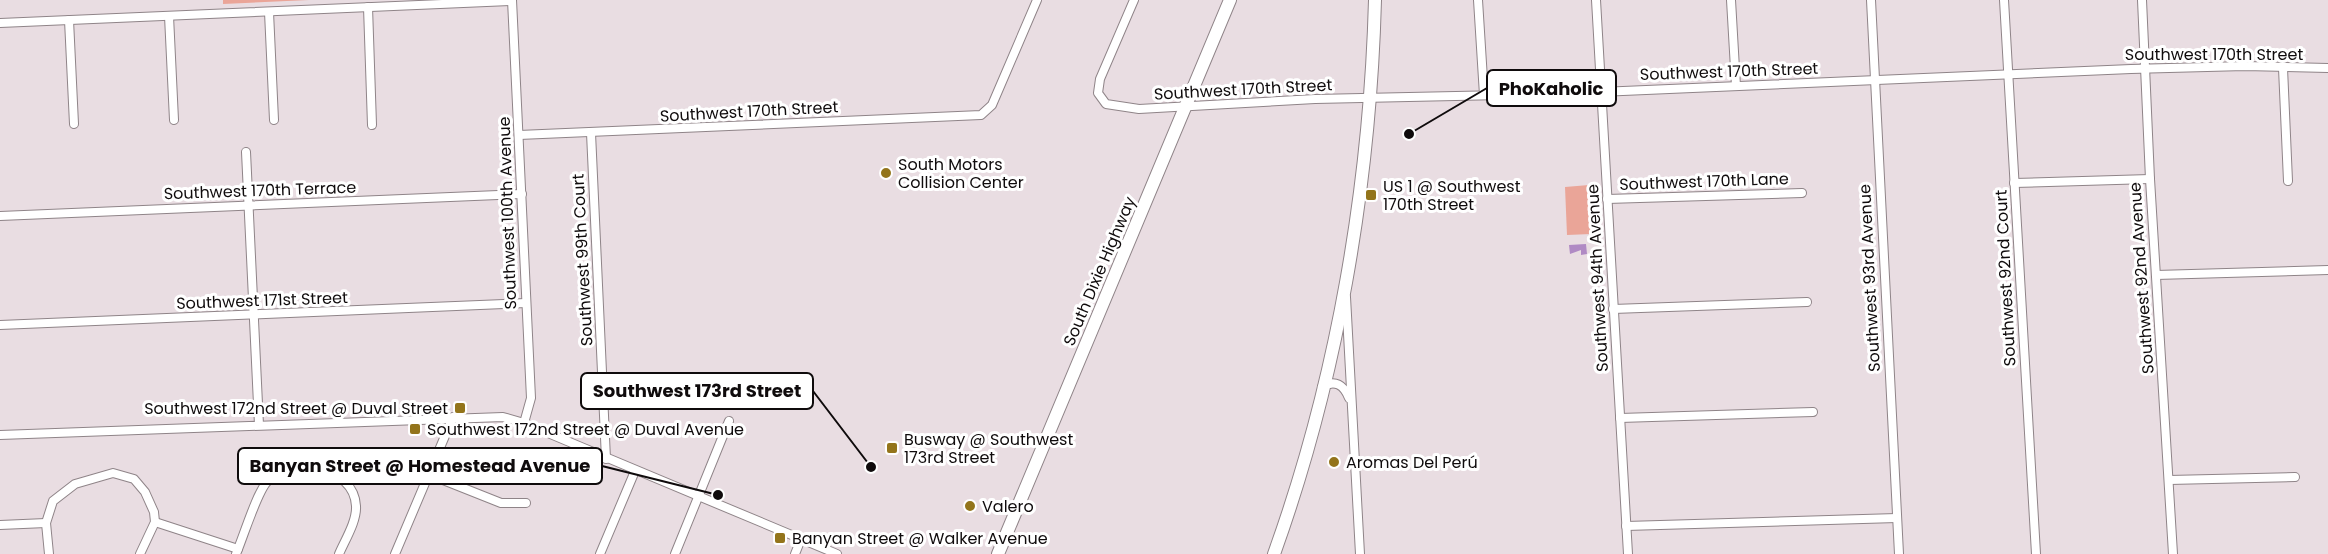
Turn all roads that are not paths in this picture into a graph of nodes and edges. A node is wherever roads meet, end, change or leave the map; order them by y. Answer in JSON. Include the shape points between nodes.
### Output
{"nodes":[{"id":1,"x":1037,"y":0,"type":"edge"},
{"id":2,"x":1134,"y":0,"type":"edge"},
{"id":3,"x":1230,"y":0,"type":"edge"},
{"id":4,"x":1375,"y":0,"type":"edge"},
{"id":5,"x":1478,"y":0,"type":"edge"},
{"id":6,"x":1596,"y":0,"type":"edge"},
{"id":7,"x":1731,"y":0,"type":"edge"},
{"id":8,"x":1871,"y":0,"type":"edge"},
{"id":9,"x":2004,"y":0,"type":"edge"},
{"id":10,"x":2142,"y":0,"type":"edge"},
{"id":11,"x":512,"y":1,"type":"edge"},
{"id":12,"x":368,"y":7,"type":"junction"},
{"id":13,"x":269,"y":12,"type":"junction"},
{"id":14,"x":169,"y":16,"type":"junction"},
{"id":15,"x":69,"y":20,"type":"junction"},
{"id":16,"x":0,"y":23,"type":"edge"},
{"id":17,"x":2145,"y":68,"type":"junction"},
{"id":18,"x":2283,"y":68,"type":"junction"},
{"id":19,"x":2328,"y":68,"type":"edge"},
{"id":20,"x":2008,"y":75,"type":"junction"},
{"id":21,"x":1874,"y":81,"type":"junction"},
{"id":22,"x":1736,"y":86,"type":"junction"},
{"id":23,"x":1602,"y":91,"type":"junction"},
{"id":24,"x":1484,"y":95,"type":"junction"},
{"id":25,"x":1369,"y":99,"type":"junction"},
{"id":26,"x":1186,"y":106,"type":"junction"},
{"id":27,"x":174,"y":120,"type":"dead end"},
{"id":28,"x":274,"y":120,"type":"dead end"},
{"id":29,"x":74,"y":124,"type":"dead end"},
{"id":30,"x":372,"y":125,"type":"dead end"},
{"id":31,"x":591,"y":133,"type":"junction"},
{"id":32,"x":519,"y":135,"type":"junction"},
{"id":33,"x":246,"y":152,"type":"dead end"},
{"id":34,"x":2150,"y":179,"type":"junction"},
{"id":35,"x":2288,"y":180,"type":"dead end"},
{"id":36,"x":2014,"y":183,"type":"junction"},
{"id":37,"x":1802,"y":193,"type":"dead end"},
{"id":38,"x":522,"y":194,"type":"junction"},
{"id":39,"x":1607,"y":199,"type":"junction"},
{"id":40,"x":248,"y":206,"type":"junction"},
{"id":41,"x":0,"y":216,"type":"edge"},
{"id":42,"x":2328,"y":270,"type":"edge"},
{"id":43,"x":2156,"y":275,"type":"junction"},
{"id":44,"x":1345,"y":277,"type":"junction"},
{"id":45,"x":1808,"y":302,"type":"dead end"},
{"id":46,"x":526,"y":303,"type":"junction"},
{"id":47,"x":1613,"y":309,"type":"junction"},
{"id":48,"x":253,"y":315,"type":"junction"},
{"id":49,"x":0,"y":326,"type":"edge"},
{"id":50,"x":1322,"y":387,"type":"junction"},
{"id":51,"x":1351,"y":403,"type":"junction"},
{"id":52,"x":1813,"y":412,"type":"dead end"},
{"id":53,"x":453,"y":417,"type":"junction"},
{"id":54,"x":1620,"y":418,"type":"junction"},
{"id":55,"x":729,"y":421,"type":"dead end"},
{"id":56,"x":524,"y":423,"type":"junction"},
{"id":57,"x":259,"y":425,"type":"junction"},
{"id":58,"x":0,"y":435,"type":"edge"},
{"id":59,"x":606,"y":459,"type":"junction"},
{"id":60,"x":635,"y":471,"type":"junction"},
{"id":61,"x":428,"y":474,"type":"junction"},
{"id":62,"x":2295,"y":477,"type":"dead end"},
{"id":63,"x":2169,"y":480,"type":"junction"},
{"id":64,"x":699,"y":496,"type":"junction"},
{"id":65,"x":526,"y":503,"type":"dead end"},
{"id":66,"x":1897,"y":518,"type":"junction"},
{"id":67,"x":155,"y":522,"type":"junction"},
{"id":68,"x":46,"y":523,"type":"junction"},
{"id":69,"x":0,"y":525,"type":"edge"},
{"id":70,"x":1626,"y":526,"type":"junction"},
{"id":71,"x":801,"y":539,"type":"junction"},
{"id":72,"x":237,"y":551,"type":"edge"},
{"id":73,"x":49,"y":554,"type":"edge"},
{"id":74,"x":140,"y":554,"type":"edge"},
{"id":75,"x":339,"y":554,"type":"edge"},
{"id":76,"x":395,"y":554,"type":"edge"},
{"id":77,"x":600,"y":554,"type":"edge"},
{"id":78,"x":675,"y":554,"type":"edge"},
{"id":79,"x":795,"y":554,"type":"edge"},
{"id":80,"x":837,"y":554,"type":"edge"},
{"id":81,"x":998,"y":554,"type":"edge"},
{"id":82,"x":1275,"y":554,"type":"edge"},
{"id":83,"x":1360,"y":554,"type":"edge"},
{"id":84,"x":1628,"y":554,"type":"edge"},
{"id":85,"x":1899,"y":554,"type":"edge"},
{"id":86,"x":2036,"y":554,"type":"edge"},
{"id":87,"x":2173,"y":554,"type":"edge"}],
"edges":[{"from":1,"to":31,"type":"street","name":"Southwest 170th Street","via":[[992,105],[981,116]]},
{"from":2,"to":26,"type":"street","name":"Southwest 170th Street","via":[[1098,85],[1098,96],[1106,104],[1139,110]]},
{"from":3,"to":26,"type":"highway","name":"South Dixie Highway"},
{"from":4,"to":25,"type":"highway"},
{"from":5,"to":24,"type":"street"},
{"from":6,"to":23,"type":"street","name":"Southwest 94th Avenue"},
{"from":7,"to":22,"type":"street"},
{"from":8,"to":21,"type":"street","name":"Southwest 93rd Avenue"},
{"from":9,"to":20,"type":"street","name":"Southwest 92nd Court"},
{"from":10,"to":17,"type":"street","name":"Southwest 92nd Avenue"},
{"from":11,"to":12,"type":"street"},
{"from":11,"to":32,"type":"street","name":"Southwest 100th Avenue"},
{"from":12,"to":13,"type":"street"},
{"from":12,"to":30,"type":"street"},
{"from":13,"to":14,"type":"street"},
{"from":13,"to":28,"type":"street"},
{"from":14,"to":15,"type":"street"},
{"from":14,"to":27,"type":"street"},
{"from":15,"to":16,"type":"street"},
{"from":15,"to":29,"type":"street"},
{"from":17,"to":18,"type":"street","name":"Southwest 170th Street"},
{"from":17,"to":20,"type":"street","name":"Southwest 170th Street"},
{"from":17,"to":34,"type":"street","name":"Southwest 92nd Avenue"},
{"from":18,"to":19,"type":"street","name":"Southwest 170th Street"},
{"from":18,"to":35,"type":"street"},
{"from":20,"to":21,"type":"street","name":"Southwest 170th Street"},
{"from":20,"to":36,"type":"street","name":"Southwest 92nd Court"},
{"from":21,"to":22,"type":"street","name":"Southwest 170th Street"},
{"from":21,"to":66,"type":"street","name":"Southwest 93rd Avenue"},
{"from":22,"to":23,"type":"street","name":"Southwest 170th Street"},
{"from":23,"to":24,"type":"street","name":"Southwest 170th Street"},
{"from":23,"to":39,"type":"street","name":"Southwest 94th Avenue"},
{"from":24,"to":25,"type":"street","name":"Southwest 170th Street"},
{"from":25,"to":26,"type":"street","name":"Southwest 170th Street"},
{"from":25,"to":44,"type":"highway"},
{"from":26,"to":81,"type":"highway","name":"South Dixie Highway"},
{"from":31,"to":32,"type":"street","name":"Southwest 170th Street"},
{"from":31,"to":59,"type":"street","name":"Southwest 99th Court"},
{"from":32,"to":38,"type":"street","name":"Southwest 100th Avenue"},
{"from":33,"to":40,"type":"street"},
{"from":34,"to":36,"type":"street"},
{"from":34,"to":43,"type":"street","name":"Southwest 92nd Avenue"},
{"from":36,"to":86,"type":"street","name":"Southwest 92nd Court"},
{"from":37,"to":39,"type":"street","name":"Southwest 170th Lane"},
{"from":38,"to":40,"type":"street","name":"Southwest 170th Terrace"},
{"from":38,"to":46,"type":"street","name":"Southwest 100th Avenue"},
{"from":39,"to":47,"type":"street","name":"Southwest 94th Avenue"},
{"from":40,"to":41,"type":"street","name":"Southwest 170th Terrace"},
{"from":40,"to":48,"type":"street"},
{"from":42,"to":43,"type":"street"},
{"from":43,"to":63,"type":"street","name":"Southwest 92nd Avenue"},
{"from":44,"to":50,"type":"highway"},
{"from":44,"to":51,"type":"street"},
{"from":45,"to":47,"type":"street"},
{"from":46,"to":48,"type":"street","name":"Southwest 171st Street"},
{"from":46,"to":56,"type":"street","name":"Southwest 100th Avenue","via":[[531,398]]},
{"from":47,"to":54,"type":"street","name":"Southwest 94th Avenue"},
{"from":48,"to":49,"type":"street","name":"Southwest 171st Street"},
{"from":48,"to":57,"type":"street"},
{"from":50,"to":51,"type":"street","via":[[1339,384]]},
{"from":50,"to":82,"type":"highway"},
{"from":51,"to":83,"type":"street"},
{"from":52,"to":54,"type":"street"},
{"from":53,"to":56,"type":"street","via":[[503,417]]},
{"from":53,"to":57,"type":"street"},
{"from":53,"to":61,"type":"street"},
{"from":54,"to":70,"type":"street","name":"Southwest 94th Avenue"},
{"from":55,"to":64,"type":"street"},
{"from":56,"to":59,"type":"street"},
{"from":57,"to":58,"type":"street"},
{"from":59,"to":60,"type":"street"},
{"from":60,"to":64,"type":"street"},
{"from":60,"to":77,"type":"street"},
{"from":61,"to":65,"type":"street","via":[[501,503]]},
{"from":61,"to":76,"type":"street"},
{"from":62,"to":63,"type":"street"},
{"from":63,"to":87,"type":"street","name":"Southwest 92nd Avenue"},
{"from":64,"to":71,"type":"street"},
{"from":64,"to":78,"type":"street"},
{"from":66,"to":70,"type":"street"},
{"from":66,"to":85,"type":"street","name":"Southwest 93rd Avenue"},
{"from":67,"to":68,"type":"street","via":[[139,484],[129,476],[113,473],[86,479],[59,494],[49,507]]},
{"from":67,"to":72,"type":"street"},
{"from":67,"to":74,"type":"street"},
{"from":68,"to":69,"type":"street"},
{"from":68,"to":73,"type":"street"},
{"from":70,"to":84,"type":"street","name":"Southwest 94th Avenue"},
{"from":71,"to":79,"type":"street"},
{"from":71,"to":80,"type":"street"},
{"from":72,"to":75,"type":"street","via":[[263,487],[286,470],[309,468],[338,478],[354,496],[356,510]]}]}
